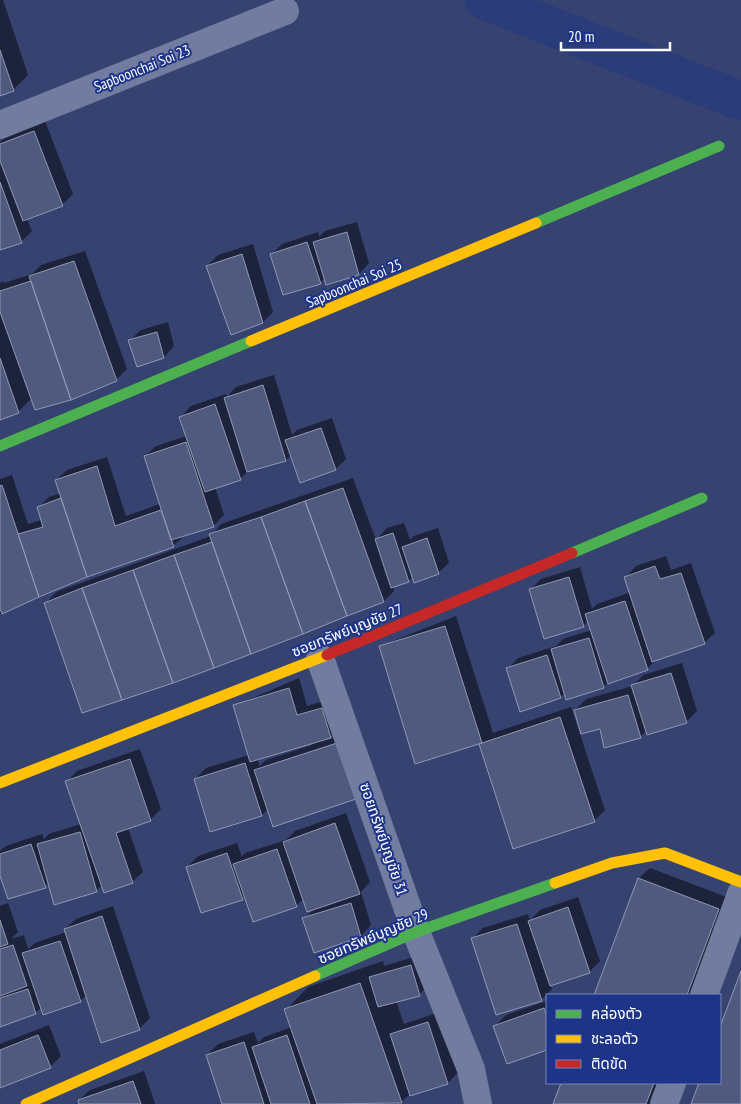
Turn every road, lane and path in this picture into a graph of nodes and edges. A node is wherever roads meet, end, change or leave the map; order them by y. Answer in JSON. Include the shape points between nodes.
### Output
{"nodes":[{"id":1,"x":285,"y":10,"type":"dead end"},
{"id":2,"x":0,"y":125,"type":"edge"},
{"id":3,"x":719,"y":146,"type":"dead end"},
{"id":4,"x":0,"y":446,"type":"edge"},
{"id":5,"x":702,"y":498,"type":"dead end"},
{"id":6,"x":320,"y":658,"type":"junction"},
{"id":7,"x":0,"y":783,"type":"edge"},
{"id":8,"x":741,"y":882,"type":"edge"},
{"id":9,"x":741,"y":894,"type":"edge"},
{"id":10,"x":416,"y":932,"type":"junction"},
{"id":11,"x":704,"y":994,"type":"edge"},
{"id":12,"x":672,"y":1084,"type":"edge"},
{"id":13,"x":26,"y":1104,"type":"edge"},
{"id":14,"x":478,"y":1104,"type":"edge"},
{"id":15,"x":664,"y":1104,"type":"edge"}],
"edges":[{"from":1,"to":2,"type":"street","name":"Sapboonchai Soi 23"},
{"from":3,"to":4,"type":"street","name":"Sapboonchai Soi 25"},
{"from":5,"to":6,"type":"street","name":"ซอยทรัพย์บุญชัย 27"},
{"from":6,"to":7,"type":"street","name":"ซอยทรัพย์บุญชัย 27"},
{"from":6,"to":10,"type":"street","name":"ซอยทรัพย์บุญชัย 31"},
{"from":8,"to":10,"type":"street","name":"ซอยทรัพย์บุญชัย 29","via":[[665,853],[612,863]]},
{"from":9,"to":11,"type":"street"},
{"from":10,"to":13,"type":"street","name":"ซอยทรัพย์บุญชัย 29"},
{"from":10,"to":14,"type":"street","name":"ซอยทรัพย์บุญชัย 31","via":[[472,1070]]},
{"from":12,"to":15,"type":"street"}]}
